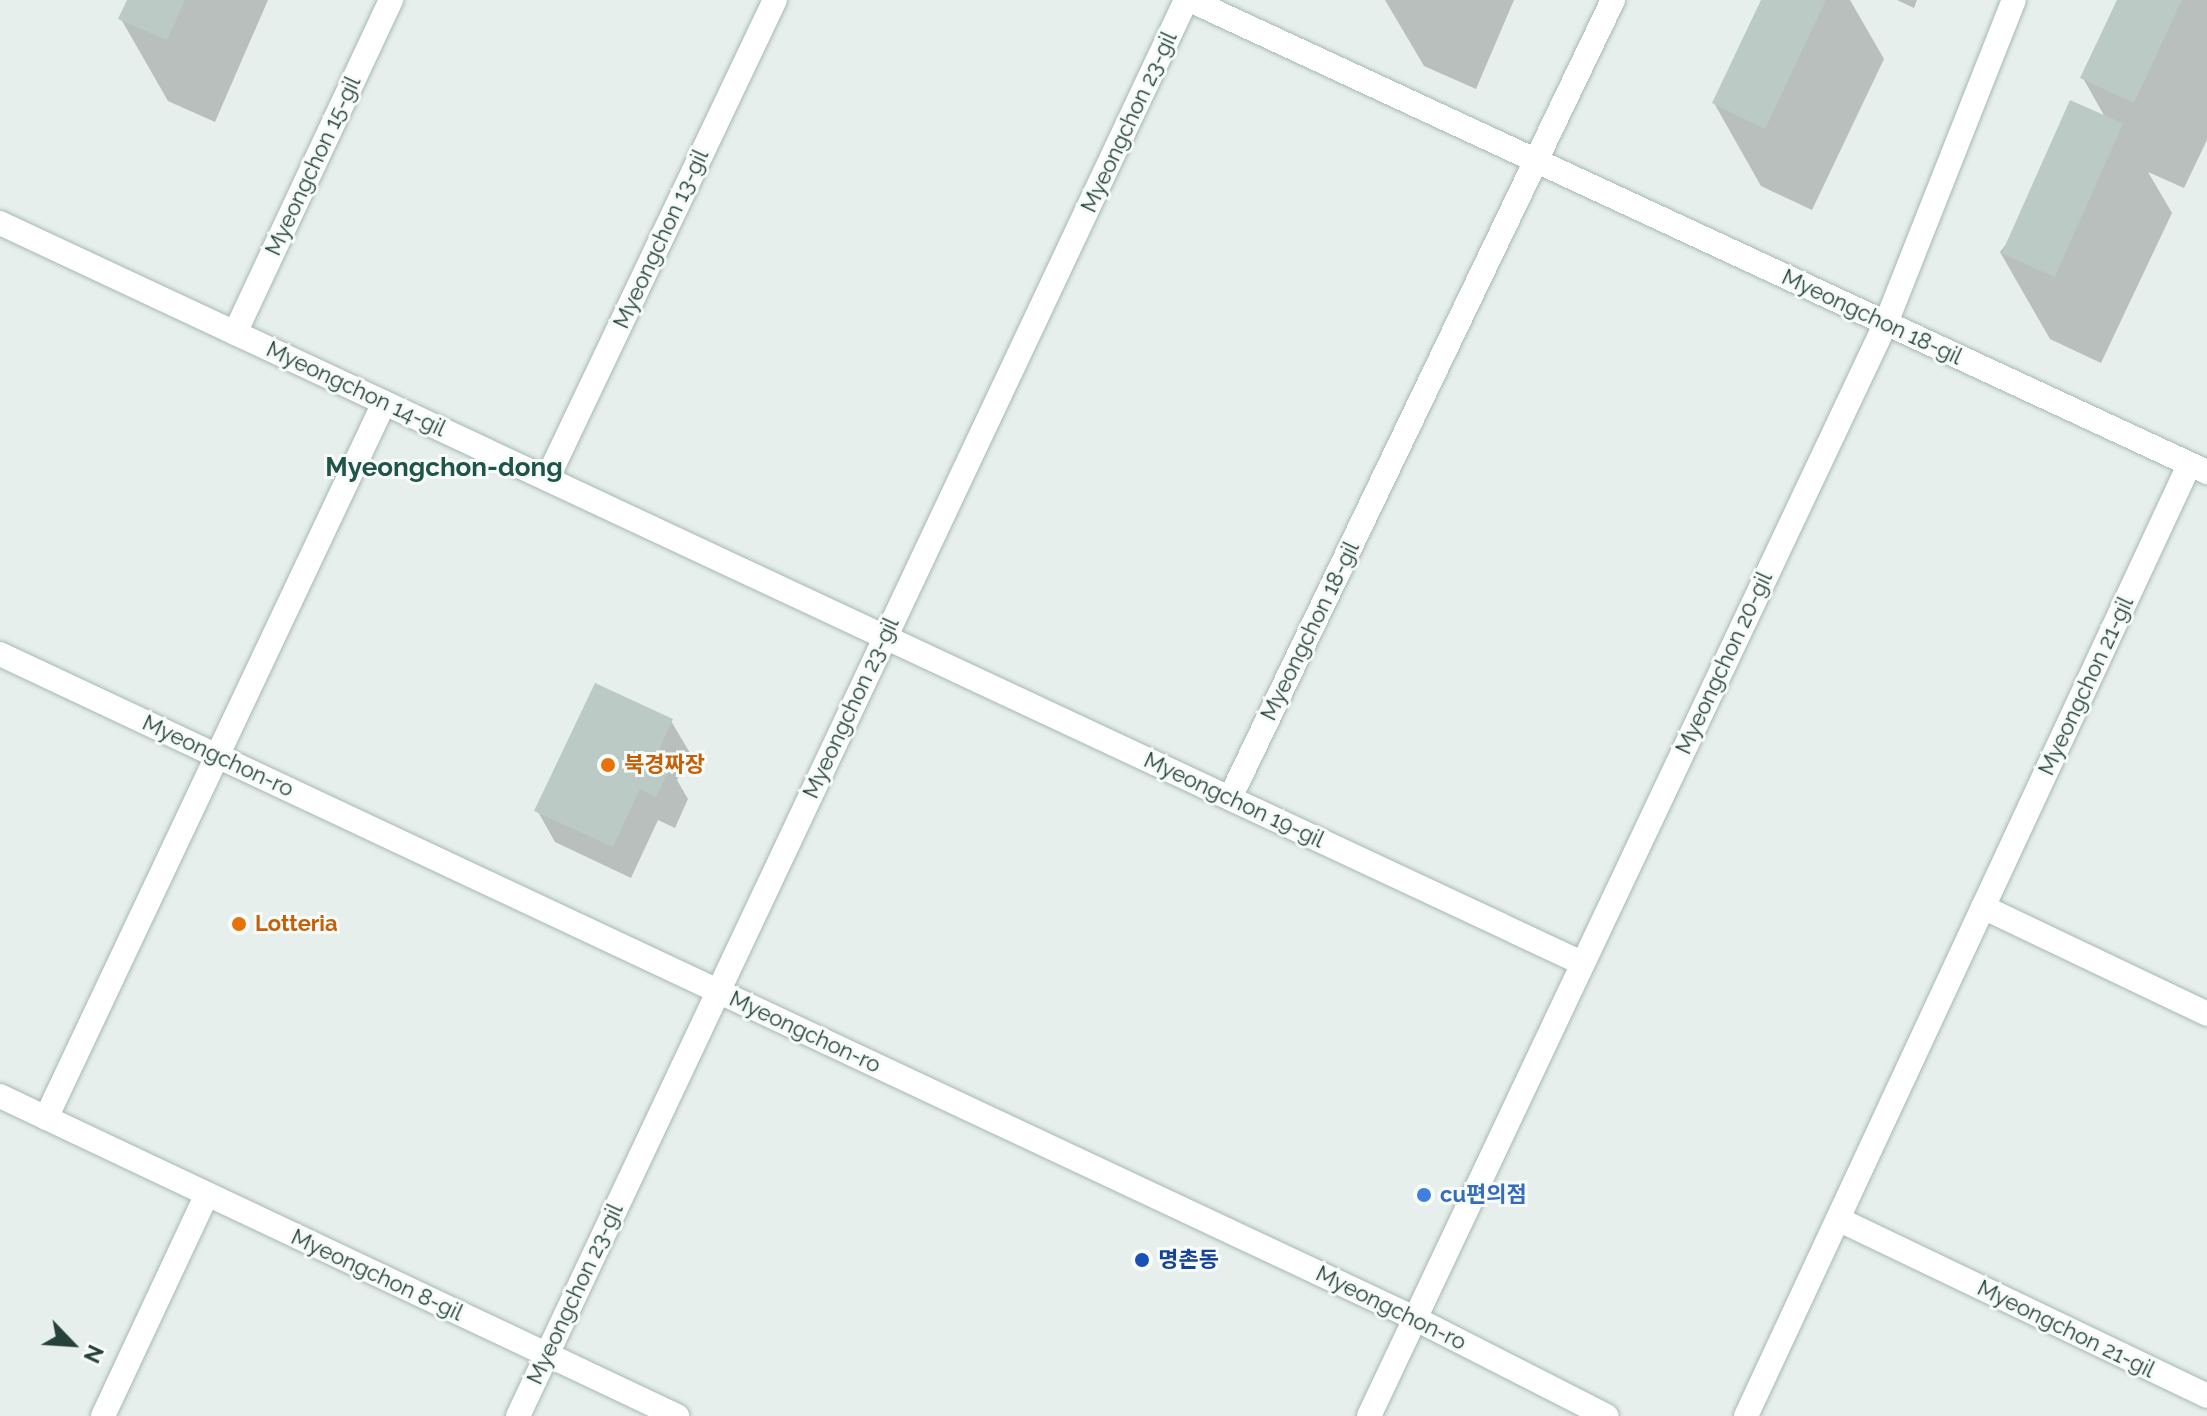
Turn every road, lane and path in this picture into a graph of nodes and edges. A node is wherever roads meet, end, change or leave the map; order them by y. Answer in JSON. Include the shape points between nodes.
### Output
{"nodes":[{"id":1,"x":391,"y":0,"type":"edge"},
{"id":2,"x":775,"y":0,"type":"edge"},
{"id":3,"x":1188,"y":0,"type":"edge"},
{"id":4,"x":1613,"y":0,"type":"edge"},
{"id":5,"x":2014,"y":0,"type":"edge"},
{"id":6,"x":1536,"y":161,"type":"junction"},
{"id":7,"x":0,"y":223,"type":"edge"},
{"id":8,"x":1886,"y":323,"type":"junction"},
{"id":9,"x":235,"y":333,"type":"junction"},
{"id":10,"x":384,"y":403,"type":"junction"},
{"id":11,"x":2198,"y":468,"type":"edge"},
{"id":12,"x":547,"y":479,"type":"junction"},
{"id":13,"x":885,"y":637,"type":"junction"},
{"id":14,"x":0,"y":654,"type":"edge"},
{"id":15,"x":217,"y":756,"type":"junction"},
{"id":16,"x":1230,"y":798,"type":"junction"},
{"id":17,"x":1983,"y":907,"type":"junction"},
{"id":18,"x":1582,"y":963,"type":"junction"},
{"id":19,"x":717,"y":991,"type":"junction"},
{"id":20,"x":2207,"y":1014,"type":"edge"},
{"id":21,"x":0,"y":1096,"type":"edge"},
{"id":22,"x":46,"y":1118,"type":"junction"},
{"id":23,"x":207,"y":1194,"type":"junction"},
{"id":24,"x":1838,"y":1219,"type":"junction"},
{"id":25,"x":1414,"y":1318,"type":"junction"},
{"id":26,"x":547,"y":1355,"type":"junction"},
{"id":27,"x":2207,"y":1396,"type":"edge"},
{"id":28,"x":103,"y":1416,"type":"edge"},
{"id":29,"x":518,"y":1416,"type":"edge"},
{"id":30,"x":677,"y":1416,"type":"edge"},
{"id":31,"x":1369,"y":1416,"type":"edge"},
{"id":32,"x":1606,"y":1416,"type":"edge"},
{"id":33,"x":1746,"y":1416,"type":"edge"}],
"edges":[{"from":1,"to":9,"type":"street","name":"Myeongchon 15-gil"},
{"from":2,"to":12,"type":"street","name":"Myeongchon 13-gil"},
{"from":3,"to":6,"type":"street","name":"Myeongchon 18-gil"},
{"from":3,"to":13,"type":"street","name":"Myeongchon 23-gil"},
{"from":4,"to":6,"type":"street"},
{"from":5,"to":8,"type":"street","name":"Myeongchon 20-gil"},
{"from":6,"to":8,"type":"street","name":"Myeongchon 18-gil"},
{"from":6,"to":16,"type":"street","name":"Myeongchon 18-gil"},
{"from":7,"to":9,"type":"street","name":"Myeongchon 14-gil"},
{"from":8,"to":11,"type":"street","name":"Myeongchon 18-gil"},
{"from":8,"to":18,"type":"street","name":"Myeongchon 20-gil"},
{"from":9,"to":10,"type":"street","name":"Myeongchon 14-gil"},
{"from":10,"to":12,"type":"street","name":"Myeongchon 14-gil"},
{"from":10,"to":15,"type":"street"},
{"from":11,"to":17,"type":"street","name":"Myeongchon 21-gil"},
{"from":12,"to":13,"type":"street","name":"Myeongchon 14-gil"},
{"from":13,"to":16,"type":"street","name":"Myeongchon 19-gil"},
{"from":13,"to":19,"type":"street","name":"Myeongchon 23-gil"},
{"from":14,"to":15,"type":"street","name":"Myeongchon-ro"},
{"from":15,"to":19,"type":"street","name":"Myeongchon-ro"},
{"from":15,"to":22,"type":"street"},
{"from":16,"to":18,"type":"street","name":"Myeongchon 19-gil"},
{"from":17,"to":20,"type":"street"},
{"from":17,"to":24,"type":"street","name":"Myeongchon 21-gil"},
{"from":18,"to":25,"type":"street","name":"Myeongchon 20-gil"},
{"from":19,"to":25,"type":"street","name":"Myeongchon-ro"},
{"from":19,"to":26,"type":"street","name":"Myeongchon 23-gil"},
{"from":21,"to":22,"type":"street","name":"Myeongchon 8-gil"},
{"from":22,"to":23,"type":"street","name":"Myeongchon 8-gil"},
{"from":23,"to":26,"type":"street","name":"Myeongchon 8-gil"},
{"from":23,"to":28,"type":"street"},
{"from":24,"to":27,"type":"street","name":"Myeongchon 21-gil"},
{"from":24,"to":33,"type":"street","name":"Myeongchon 21-gil"},
{"from":25,"to":31,"type":"street","name":"Myeongchon 20-gil"},
{"from":25,"to":32,"type":"street","name":"Myeongchon-ro"},
{"from":26,"to":29,"type":"street","name":"Myeongchon 23-gil"},
{"from":26,"to":30,"type":"street","name":"Myeongchon 8-gil"}]}
